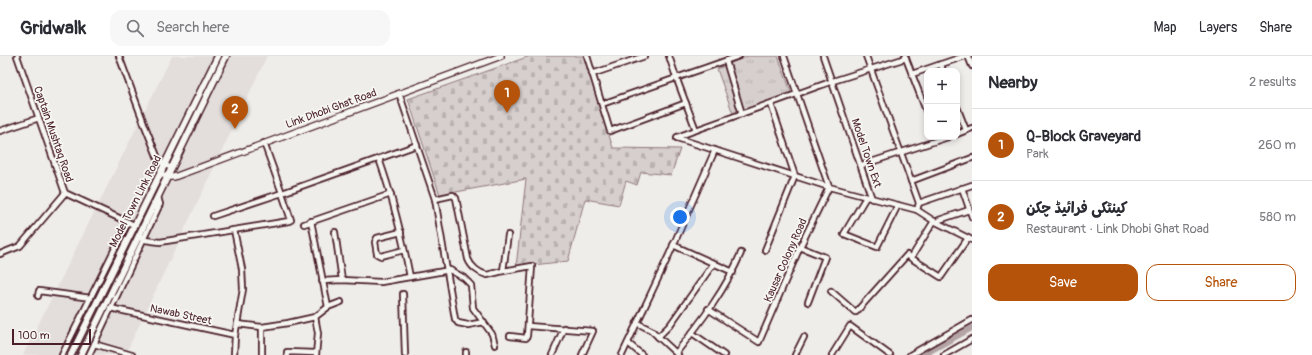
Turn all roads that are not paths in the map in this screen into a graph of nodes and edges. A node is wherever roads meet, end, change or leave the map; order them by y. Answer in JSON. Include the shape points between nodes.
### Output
{"nodes":[{"id":1,"x":17,"y":56,"type":"edge"},
{"id":2,"x":119,"y":56,"type":"edge"},
{"id":3,"x":218,"y":56,"type":"edge"},
{"id":4,"x":226,"y":56,"type":"edge"},
{"id":5,"x":587,"y":56,"type":"edge"},
{"id":6,"x":646,"y":56,"type":"edge"},
{"id":7,"x":669,"y":56,"type":"edge"},
{"id":8,"x":739,"y":56,"type":"edge"},
{"id":9,"x":784,"y":56,"type":"edge"},
{"id":10,"x":823,"y":56,"type":"edge"},
{"id":11,"x":866,"y":56,"type":"edge"},
{"id":12,"x":967,"y":56,"type":"edge"},
{"id":13,"x":498,"y":57,"type":"edge"},
{"id":14,"x":906,"y":57,"type":"edge"},
{"id":15,"x":726,"y":61,"type":"junction"},
{"id":16,"x":941,"y":64,"type":"junction"},
{"id":17,"x":972,"y":66,"type":"edge"},
{"id":18,"x":942,"y":68,"type":"edge"},
{"id":19,"x":870,"y":69,"type":"junction"},
{"id":20,"x":592,"y":74,"type":"junction"},
{"id":21,"x":912,"y":74,"type":"junction"},
{"id":22,"x":676,"y":78,"type":"junction"},
{"id":23,"x":833,"y":81,"type":"junction"},
{"id":24,"x":399,"y":93,"type":"junction"},
{"id":25,"x":797,"y":94,"type":"junction"},
{"id":26,"x":686,"y":103,"type":"junction"},
{"id":27,"x":602,"y":104,"type":"junction"},
{"id":28,"x":771,"y":104,"type":"junction"},
{"id":29,"x":924,"y":105,"type":"edge"},
{"id":30,"x":742,"y":114,"type":"junction"},
{"id":31,"x":960,"y":115,"type":"edge"},
{"id":32,"x":39,"y":118,"type":"junction"},
{"id":33,"x":972,"y":128,"type":"edge"},
{"id":34,"x":696,"y":130,"type":"junction"},
{"id":35,"x":966,"y":130,"type":"junction"},
{"id":36,"x":0,"y":131,"type":"edge"},
{"id":37,"x":960,"y":133,"type":"edge"},
{"id":38,"x":934,"y":140,"type":"edge"},
{"id":39,"x":264,"y":143,"type":"junction"},
{"id":40,"x":417,"y":145,"type":"junction"},
{"id":41,"x":715,"y":150,"type":"junction"},
{"id":42,"x":900,"y":153,"type":"junction"},
{"id":43,"x":379,"y":158,"type":"junction"},
{"id":44,"x":972,"y":158,"type":"edge"},
{"id":45,"x":165,"y":165,"type":"junction"},
{"id":46,"x":862,"y":165,"type":"junction"},
{"id":47,"x":172,"y":168,"type":"junction"},
{"id":48,"x":160,"y":174,"type":"junction"},
{"id":49,"x":795,"y":176,"type":"junction"},
{"id":50,"x":168,"y":177,"type":"junction"},
{"id":51,"x":911,"y":180,"type":"junction"},
{"id":52,"x":972,"y":185,"type":"edge"},
{"id":53,"x":829,"y":187,"type":"junction"},
{"id":54,"x":962,"y":188,"type":"junction"},
{"id":55,"x":66,"y":193,"type":"junction"},
{"id":56,"x":282,"y":193,"type":"junction"},
{"id":57,"x":391,"y":194,"type":"junction"},
{"id":58,"x":866,"y":197,"type":"junction"},
{"id":59,"x":434,"y":198,"type":"junction"},
{"id":60,"x":872,"y":199,"type":"junction"},
{"id":61,"x":919,"y":203,"type":"junction"},
{"id":62,"x":898,"y":206,"type":"junction"},
{"id":63,"x":918,"y":210,"type":"junction"},
{"id":64,"x":969,"y":210,"type":"junction"},
{"id":65,"x":213,"y":216,"type":"dead end"},
{"id":66,"x":972,"y":217,"type":"edge"},
{"id":67,"x":935,"y":221,"type":"junction"},
{"id":68,"x":310,"y":222,"type":"junction"},
{"id":69,"x":131,"y":224,"type":"junction"},
{"id":70,"x":304,"y":224,"type":"dead end"},
{"id":71,"x":234,"y":230,"type":"junction"},
{"id":72,"x":335,"y":232,"type":"dead end"},
{"id":73,"x":401,"y":232,"type":"junction"},
{"id":74,"x":508,"y":235,"type":"dead end"},
{"id":75,"x":142,"y":238,"type":"junction"},
{"id":76,"x":970,"y":239,"type":"edge"},
{"id":77,"x":111,"y":244,"type":"dead end"},
{"id":78,"x":673,"y":245,"type":"junction"},
{"id":79,"x":116,"y":246,"type":"junction"},
{"id":80,"x":800,"y":247,"type":"junction"},
{"id":81,"x":404,"y":250,"type":"junction"},
{"id":82,"x":766,"y":250,"type":"dead end"},
{"id":83,"x":741,"y":253,"type":"dead end"},
{"id":84,"x":0,"y":254,"type":"edge"},
{"id":85,"x":911,"y":258,"type":"junction"},
{"id":86,"x":714,"y":263,"type":"junction"},
{"id":87,"x":446,"y":271,"type":"junction"},
{"id":88,"x":503,"y":271,"type":"junction"},
{"id":89,"x":733,"y":272,"type":"junction"},
{"id":90,"x":410,"y":277,"type":"junction"},
{"id":91,"x":342,"y":280,"type":"junction"},
{"id":92,"x":322,"y":281,"type":"junction"},
{"id":93,"x":831,"y":291,"type":"dead end"},
{"id":94,"x":403,"y":294,"type":"dead end"},
{"id":95,"x":38,"y":296,"type":"dead end"},
{"id":96,"x":91,"y":298,"type":"junction"},
{"id":97,"x":341,"y":302,"type":"dead end"},
{"id":98,"x":808,"y":302,"type":"dead end"},
{"id":99,"x":105,"y":306,"type":"junction"},
{"id":100,"x":328,"y":307,"type":"junction"},
{"id":101,"x":112,"y":308,"type":"junction"},
{"id":102,"x":708,"y":309,"type":"junction"},
{"id":103,"x":315,"y":317,"type":"junction"},
{"id":104,"x":972,"y":320,"type":"edge"},
{"id":105,"x":484,"y":322,"type":"junction"},
{"id":106,"x":637,"y":323,"type":"junction"},
{"id":107,"x":238,"y":324,"type":"junction"},
{"id":108,"x":528,"y":326,"type":"junction"},
{"id":109,"x":262,"y":327,"type":"junction"},
{"id":110,"x":564,"y":328,"type":"junction"},
{"id":111,"x":692,"y":333,"type":"junction"},
{"id":112,"x":235,"y":335,"type":"junction"},
{"id":113,"x":510,"y":336,"type":"dead end"},
{"id":114,"x":658,"y":337,"type":"junction"},
{"id":115,"x":804,"y":337,"type":"dead end"},
{"id":116,"x":972,"y":339,"type":"edge"},
{"id":117,"x":628,"y":342,"type":"junction"},
{"id":118,"x":94,"y":344,"type":"junction"},
{"id":119,"x":495,"y":345,"type":"dead end"},
{"id":120,"x":951,"y":351,"type":"junction"},
{"id":121,"x":316,"y":354,"type":"edge"},
{"id":122,"x":677,"y":354,"type":"edge"},
{"id":123,"x":62,"y":355,"type":"edge"},
{"id":124,"x":71,"y":355,"type":"edge"},
{"id":125,"x":81,"y":355,"type":"edge"},
{"id":126,"x":89,"y":355,"type":"edge"},
{"id":127,"x":132,"y":355,"type":"edge"},
{"id":128,"x":234,"y":355,"type":"edge"},
{"id":129,"x":262,"y":355,"type":"edge"},
{"id":130,"x":287,"y":355,"type":"edge"},
{"id":131,"x":405,"y":355,"type":"edge"},
{"id":132,"x":552,"y":355,"type":"edge"},
{"id":133,"x":582,"y":355,"type":"edge"},
{"id":134,"x":622,"y":355,"type":"edge"},
{"id":135,"x":642,"y":355,"type":"edge"},
{"id":136,"x":724,"y":355,"type":"edge"},
{"id":137,"x":795,"y":355,"type":"edge"},
{"id":138,"x":832,"y":355,"type":"edge"},
{"id":139,"x":890,"y":355,"type":"edge"},
{"id":140,"x":910,"y":355,"type":"edge"},
{"id":141,"x":944,"y":355,"type":"edge"},
{"id":142,"x":955,"y":355,"type":"edge"}],
"edges":[{"from":1,"to":32,"type":"street","name":"Captain Mushtaq Road"},
{"from":2,"to":45,"type":"street","via":[[159,161]]},
{"from":3,"to":45,"type":"main road","name":"Model Town Link Road"},
{"from":4,"to":47,"type":"main road","name":"Model Town Link Road"},
{"from":5,"to":20,"type":"street"},
{"from":6,"to":20,"type":"street"},
{"from":7,"to":22,"type":"street"},
{"from":8,"to":15,"type":"street"},
{"from":9,"to":25,"type":"street"},
{"from":10,"to":23,"type":"street","name":"Model Town Ext"},
{"from":11,"to":19,"type":"street"},
{"from":12,"to":16,"type":"street"},
{"from":12,"to":17,"type":"street"},
{"from":13,"to":24,"type":"street","name":"Link Dhobi Ghat Road"},
{"from":14,"to":19,"type":"street"},
{"from":14,"to":21,"type":"street"},
{"from":15,"to":22,"type":"street"},
{"from":15,"to":30,"type":"street"},
{"from":16,"to":18,"type":"street"},
{"from":16,"to":21,"type":"street"},
{"from":19,"to":23,"type":"street"},
{"from":19,"to":42,"type":"street"},
{"from":20,"to":27,"type":"street"},
{"from":21,"to":29,"type":"street"},
{"from":22,"to":26,"type":"street"},
{"from":22,"to":27,"type":"street"},
{"from":23,"to":25,"type":"street"},
{"from":23,"to":46,"type":"street","name":"Model Town Ext"},
{"from":24,"to":39,"type":"street","name":"Link Dhobi Ghat Road"},
{"from":24,"to":40,"type":"street"},
{"from":25,"to":28,"type":"street"},
{"from":25,"to":53,"type":"street"},
{"from":26,"to":27,"type":"street","via":[[610,130]]},
{"from":26,"to":34,"type":"street"},
{"from":28,"to":30,"type":"street"},
{"from":28,"to":49,"type":"street"},
{"from":30,"to":34,"type":"street"},
{"from":31,"to":35,"type":"street"},
{"from":32,"to":36,"type":"street"},
{"from":32,"to":55,"type":"street","name":"Captain Mushtaq Road"},
{"from":33,"to":35,"type":"street"},
{"from":34,"to":41,"type":"street","via":[[677,138]]},
{"from":35,"to":37,"type":"street"},
{"from":38,"to":42,"type":"street"},
{"from":39,"to":50,"type":"street","name":"Link Dhobi Ghat Road","via":[[174,177]]},
{"from":39,"to":56,"type":"street"},
{"from":40,"to":43,"type":"street"},
{"from":40,"to":59,"type":"street"},
{"from":41,"to":49,"type":"street"},
{"from":41,"to":78,"type":"street"},
{"from":42,"to":46,"type":"street"},
{"from":42,"to":51,"type":"street"},
{"from":43,"to":56,"type":"street"},
{"from":43,"to":57,"type":"street"},
{"from":44,"to":51,"type":"street"},
{"from":45,"to":47,"type":"street"},
{"from":45,"to":48,"type":"main road","name":"Model Town Link Road"},
{"from":46,"to":60,"type":"street","name":"Model Town Ext"},
{"from":47,"to":50,"type":"main road","name":"Model Town Link Road"},
{"from":48,"to":50,"type":"street"},
{"from":48,"to":69,"type":"main road","name":"Model Town Link Road"},
{"from":49,"to":53,"type":"street"},
{"from":49,"to":82,"type":"street"},
{"from":50,"to":75,"type":"main road","name":"Model Town Link Road"},
{"from":51,"to":61,"type":"street"},
{"from":52,"to":54,"type":"street"},
{"from":53,"to":58,"type":"street"},
{"from":53,"to":80,"type":"street","name":"Kausar Colony Road"},
{"from":54,"to":61,"type":"street"},
{"from":54,"to":64,"type":"street"},
{"from":55,"to":69,"type":"street","name":"Captain Mushtaq Road"},
{"from":55,"to":84,"type":"street","via":[[20,246]]},
{"from":56,"to":65,"type":"street"},
{"from":56,"to":71,"type":"street","via":[[291,220],[289,222]]},
{"from":57,"to":68,"type":"street"},
{"from":57,"to":73,"type":"street"},
{"from":58,"to":60,"type":"street"},
{"from":58,"to":62,"type":"street","via":[[844,234],[877,247]]},
{"from":59,"to":87,"type":"street"},
{"from":59,"to":88,"type":"street","via":[[456,198],[468,258],[472,266],[485,275]]},
{"from":60,"to":62,"type":"street","name":"Model Town Ext"},
{"from":61,"to":63,"type":"street"},
{"from":62,"to":63,"type":"street","name":"Model Town Ext"},
{"from":63,"to":67,"type":"street","name":"Model Town Ext"},
{"from":64,"to":66,"type":"street"},
{"from":64,"to":67,"type":"street"},
{"from":67,"to":76,"type":"street","name":"Model Town Ext"},
{"from":67,"to":85,"type":"street"},
{"from":68,"to":70,"type":"street"},
{"from":68,"to":92,"type":"street"},
{"from":69,"to":79,"type":"street"},
{"from":69,"to":124,"type":"main road","name":"Model Town Link Road"},
{"from":71,"to":75,"type":"street","via":[[160,242]]},
{"from":71,"to":107,"type":"street","via":[[242,269],[243,289]]},
{"from":72,"to":91,"type":"street"},
{"from":73,"to":81,"type":"street"},
{"from":73,"to":81,"type":"street","via":[[377,238],[377,254],[380,256]]},
{"from":74,"to":88,"type":"street"},
{"from":75,"to":99,"type":"main road","name":"Model Town Link Road"},
{"from":75,"to":101,"type":"street"},
{"from":76,"to":85,"type":"street","via":[[941,277]]},
{"from":77,"to":79,"type":"street"},
{"from":78,"to":86,"type":"street"},
{"from":78,"to":106,"type":"street"},
{"from":79,"to":96,"type":"street"},
{"from":80,"to":98,"type":"street","via":[[825,257]]},
{"from":80,"to":102,"type":"street","name":"Kausar Colony Road","via":[[759,342]]},
{"from":81,"to":90,"type":"street"},
{"from":83,"to":89,"type":"street"},
{"from":85,"to":93,"type":"street","via":[[906,255],[856,312]]},
{"from":86,"to":89,"type":"street"},
{"from":86,"to":114,"type":"street","via":[[670,325]]},
{"from":87,"to":90,"type":"street"},
{"from":87,"to":105,"type":"street","via":[[450,270],[471,285],[473,308]]},
{"from":87,"to":105,"type":"street","via":[[458,324]]},
{"from":88,"to":108,"type":"street","via":[[532,266]]},
{"from":89,"to":102,"type":"street"},
{"from":90,"to":91,"type":"street","via":[[381,282]]},
{"from":91,"to":92,"type":"street"},
{"from":92,"to":100,"type":"street"},
{"from":94,"to":131,"type":"street"},
{"from":95,"to":96,"type":"street","via":[[39,291]]},
{"from":96,"to":123,"type":"street"},
{"from":97,"to":100,"type":"street"},
{"from":99,"to":101,"type":"street","name":"Nawab Street"},
{"from":99,"to":125,"type":"main road","name":"Model Town Link Road"},
{"from":100,"to":103,"type":"street"},
{"from":101,"to":112,"type":"street","name":"Nawab Street"},
{"from":101,"to":118,"type":"street"},
{"from":102,"to":111,"type":"street"},
{"from":103,"to":109,"type":"street"},
{"from":103,"to":121,"type":"street","via":[[318,332]]},
{"from":104,"to":140,"type":"street"},
{"from":105,"to":119,"type":"street","via":[[492,334]]},
{"from":106,"to":114,"type":"street"},
{"from":106,"to":117,"type":"street"},
{"from":107,"to":109,"type":"street"},
{"from":107,"to":112,"type":"street"},
{"from":108,"to":110,"type":"street"},
{"from":108,"to":113,"type":"street","via":[[527,338]]},
{"from":109,"to":129,"type":"street"},
{"from":110,"to":132,"type":"street"},
{"from":110,"to":133,"type":"street","via":[[593,331]]},
{"from":111,"to":122,"type":"street"},
{"from":111,"to":136,"type":"street"},
{"from":112,"to":128,"type":"street"},
{"from":114,"to":122,"type":"street"},
{"from":115,"to":137,"type":"street"},
{"from":116,"to":120,"type":"street"},
{"from":117,"to":134,"type":"street"},
{"from":117,"to":135,"type":"street"},
{"from":118,"to":126,"type":"street"},
{"from":118,"to":127,"type":"street"},
{"from":120,"to":141,"type":"street"},
{"from":120,"to":142,"type":"street"},
{"from":121,"to":130,"type":"street","via":[[287,352]]},
{"from":138,"to":139,"type":"street","via":[[850,326]]}]}
